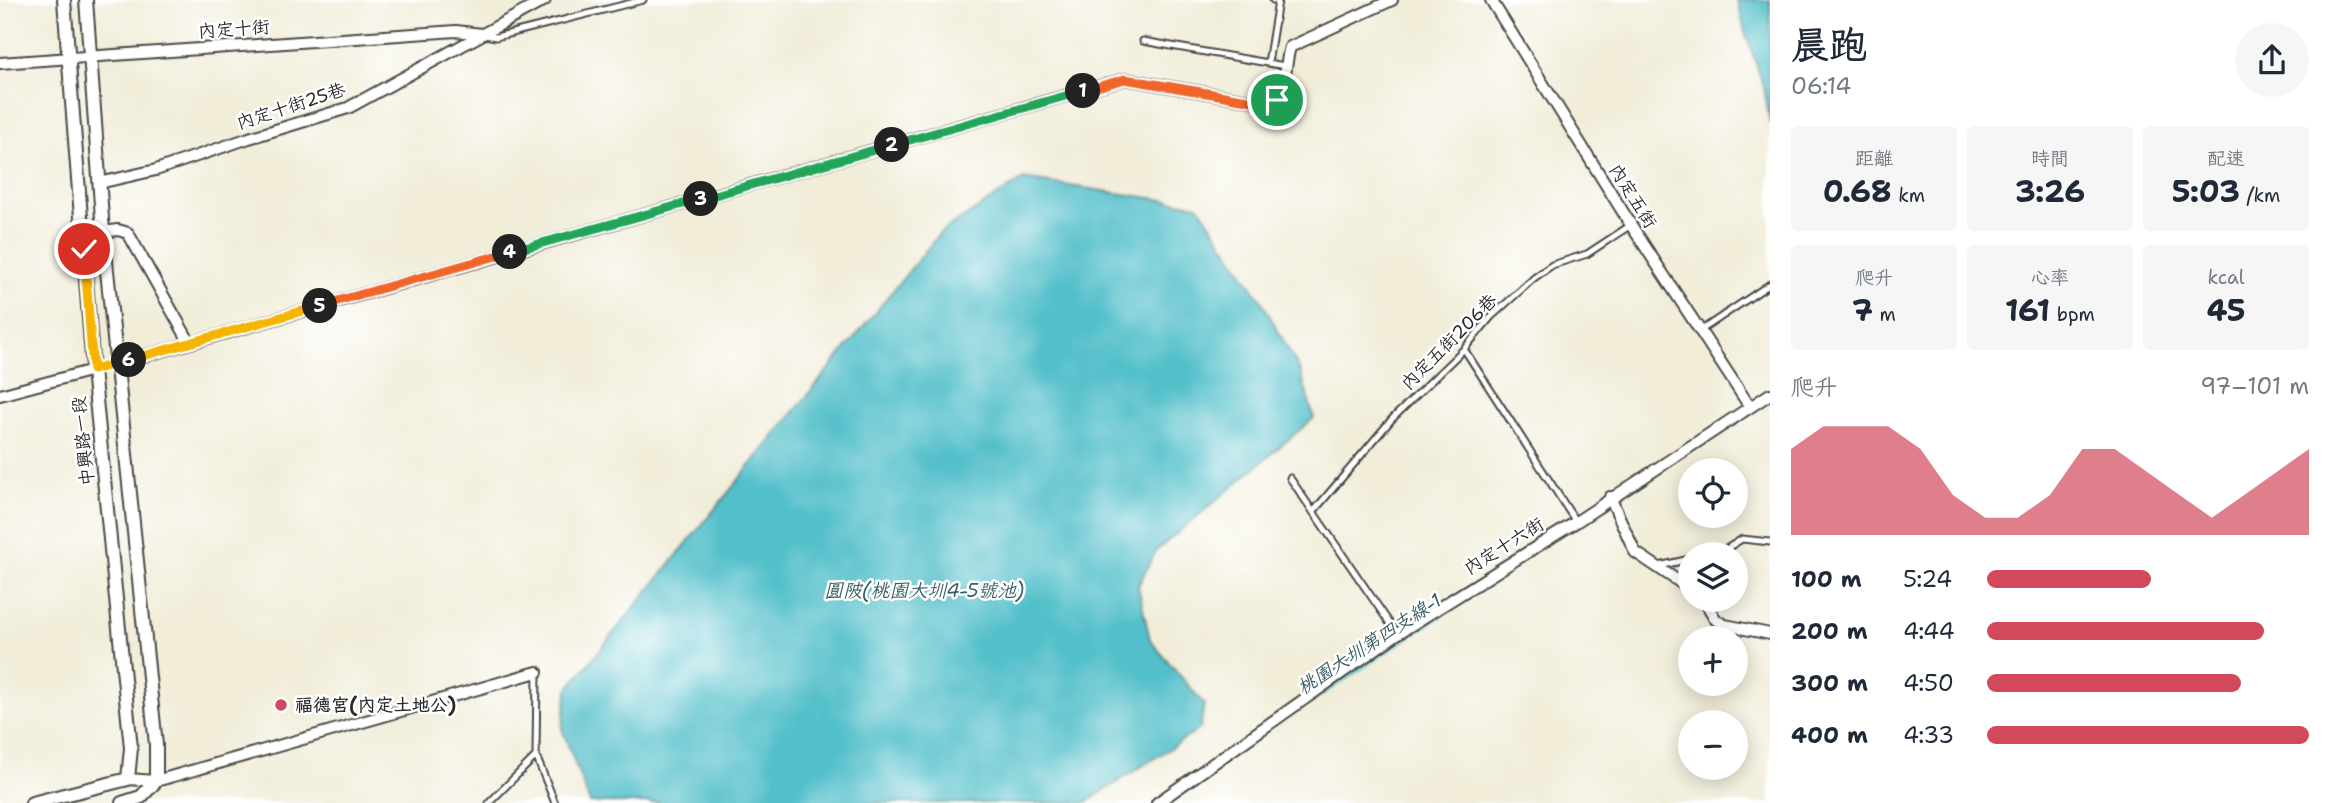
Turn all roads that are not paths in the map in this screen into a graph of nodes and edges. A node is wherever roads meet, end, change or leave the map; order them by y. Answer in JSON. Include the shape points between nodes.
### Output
{"nodes":[{"id":1,"x":64,"y":0,"type":"edge"},
{"id":2,"x":86,"y":0,"type":"edge"},
{"id":3,"x":545,"y":0,"type":"edge"},
{"id":4,"x":643,"y":0,"type":"edge"},
{"id":5,"x":1273,"y":0,"type":"edge"},
{"id":6,"x":1392,"y":0,"type":"edge"},
{"id":7,"x":1490,"y":0,"type":"edge"},
{"id":8,"x":482,"y":34,"type":"junction"},
{"id":9,"x":1143,"y":41,"type":"dead end"},
{"id":10,"x":90,"y":56,"type":"junction"},
{"id":11,"x":69,"y":58,"type":"junction"},
{"id":12,"x":0,"y":63,"type":"edge"},
{"id":13,"x":1268,"y":63,"type":"junction"},
{"id":14,"x":1285,"y":66,"type":"junction"},
{"id":15,"x":99,"y":183,"type":"junction"},
{"id":16,"x":1631,"y":225,"type":"junction"},
{"id":17,"x":103,"y":232,"type":"junction"},
{"id":18,"x":1770,"y":284,"type":"edge"},
{"id":19,"x":1700,"y":331,"type":"junction"},
{"id":20,"x":190,"y":343,"type":"junction"},
{"id":21,"x":1464,"y":349,"type":"junction"},
{"id":22,"x":116,"y":364,"type":"junction"},
{"id":23,"x":93,"y":370,"type":"junction"},
{"id":24,"x":1770,"y":394,"type":"edge"},
{"id":25,"x":0,"y":395,"type":"edge"},
{"id":26,"x":1750,"y":407,"type":"junction"},
{"id":27,"x":127,"y":465,"type":"junction"},
{"id":28,"x":104,"y":468,"type":"junction"},
{"id":29,"x":1290,"y":478,"type":"dead end"},
{"id":30,"x":1610,"y":497,"type":"junction"},
{"id":31,"x":1313,"y":512,"type":"junction"},
{"id":32,"x":1576,"y":522,"type":"junction"},
{"id":33,"x":1737,"y":542,"type":"edge"},
{"id":34,"x":1770,"y":542,"type":"edge"},
{"id":35,"x":1678,"y":562,"type":"edge"},
{"id":36,"x":1658,"y":566,"type":"junction"},
{"id":37,"x":1678,"y":580,"type":"edge"},
{"id":38,"x":1711,"y":612,"type":"edge"},
{"id":39,"x":1397,"y":634,"type":"junction"},
{"id":40,"x":1770,"y":634,"type":"edge"},
{"id":41,"x":537,"y":672,"type":"joint"},
{"id":42,"x":536,"y":757,"type":"junction"},
{"id":43,"x":128,"y":779,"type":"junction"},
{"id":44,"x":156,"y":781,"type":"junction"},
{"id":45,"x":32,"y":803,"type":"edge"},
{"id":46,"x":122,"y":803,"type":"edge"},
{"id":47,"x":489,"y":803,"type":"edge"},
{"id":48,"x":555,"y":803,"type":"edge"},
{"id":49,"x":1157,"y":803,"type":"edge"}],
"edges":[{"from":1,"to":11,"type":"street","name":"中興路一段"},
{"from":2,"to":10,"type":"street"},
{"from":3,"to":8,"type":"street"},
{"from":4,"to":8,"type":"lane","via":[[496,37]]},
{"from":5,"to":13,"type":"lane","via":[[1278,1]]},
{"from":6,"to":14,"type":"street","via":[[1290,47]]},
{"from":7,"to":16,"type":"street","name":"內定五街"},
{"from":8,"to":10,"type":"street","name":"內定十街","via":[[456,31]]},
{"from":8,"to":15,"type":"street","name":"內定十街25巷","via":[[348,108],[156,170]]},
{"from":9,"to":13,"type":"lane"},
{"from":10,"to":11,"type":"street","name":"內定十街"},
{"from":10,"to":15,"type":"street"},
{"from":11,"to":12,"type":"street","name":"內定十街"},
{"from":11,"to":23,"type":"street","name":"中興路一段"},
{"from":13,"to":14,"type":"lane"},
{"from":14,"to":20,"type":"street","via":[[1283,92],[1277,100],[1265,103],[1125,79]]},
{"from":15,"to":17,"type":"street"},
{"from":16,"to":19,"type":"street","name":"內定五街"},
{"from":16,"to":21,"type":"lane","name":"內定五街206巷","via":[[1587,254],[1552,265],[1534,278]]},
{"from":17,"to":20,"type":"street","via":[[128,233]]},
{"from":17,"to":22,"type":"street"},
{"from":18,"to":19,"type":"lane"},
{"from":19,"to":26,"type":"street","name":"內定五街"},
{"from":20,"to":22,"type":"street"},
{"from":21,"to":31,"type":"lane","name":"內定五街206巷","via":[[1392,419]]},
{"from":21,"to":32,"type":"lane"},
{"from":22,"to":23,"type":"street"},
{"from":22,"to":27,"type":"street"},
{"from":23,"to":25,"type":"street"},
{"from":23,"to":28,"type":"street","name":"中興路一段"},
{"from":24,"to":26,"type":"street","name":"內定十六街"},
{"from":26,"to":30,"type":"street","name":"內定十六街"},
{"from":27,"to":28,"type":"street"},
{"from":27,"to":44,"type":"street"},
{"from":28,"to":43,"type":"street","name":"中興路一段","via":[[130,738]]},
{"from":29,"to":31,"type":"lane"},
{"from":30,"to":32,"type":"street","name":"內定十六街"},
{"from":30,"to":36,"type":"street","via":[[1635,552]]},
{"from":31,"to":39,"type":"lane"},
{"from":32,"to":39,"type":"street","name":"內定十六街"},
{"from":33,"to":34,"type":"lane"},
{"from":35,"to":36,"type":"lane"},
{"from":36,"to":37,"type":"street"},
{"from":38,"to":40,"type":"street","via":[[1725,625]]},
{"from":39,"to":49,"type":"street","name":"內定十六街"},
{"from":41,"to":42,"type":"lane"},
{"from":41,"to":44,"type":"street"},
{"from":42,"to":47,"type":"lane"},
{"from":42,"to":48,"type":"lane"},
{"from":43,"to":44,"type":"street"},
{"from":43,"to":45,"type":"street"},
{"from":44,"to":46,"type":"street","via":[[141,797]]}]}
